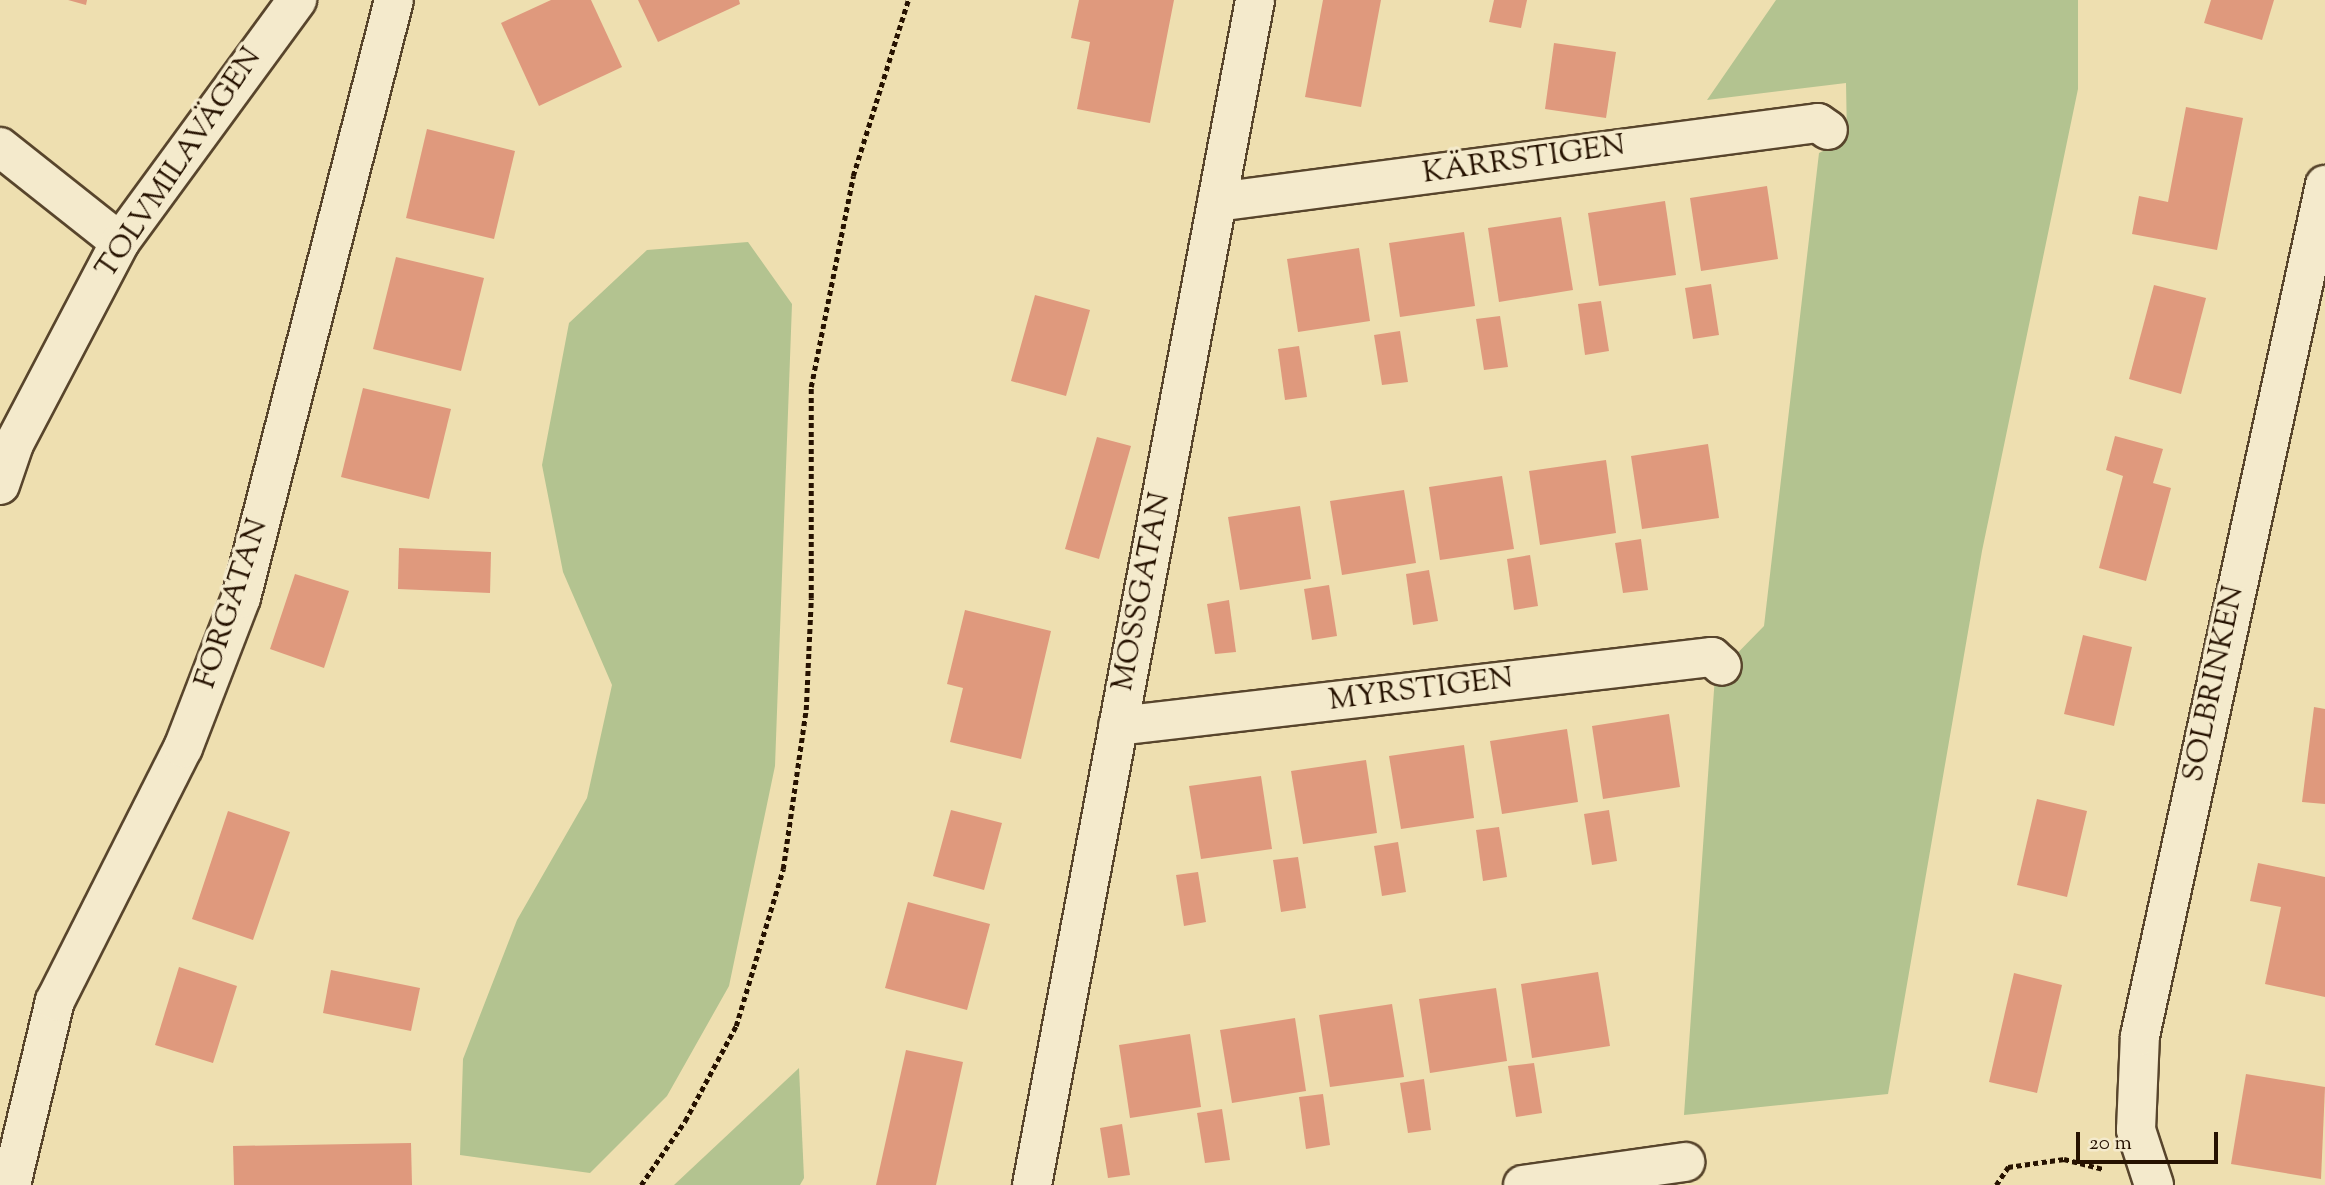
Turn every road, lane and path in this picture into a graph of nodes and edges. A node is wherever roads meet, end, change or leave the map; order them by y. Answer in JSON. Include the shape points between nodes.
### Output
{"nodes":[{"id":1,"x":297,"y":0,"type":"edge"},
{"id":2,"x":394,"y":0,"type":"edge"},
{"id":3,"x":908,"y":0,"type":"edge"},
{"id":4,"x":1255,"y":0,"type":"edge"},
{"id":5,"x":1828,"y":130,"type":"dead end"},
{"id":6,"x":0,"y":147,"type":"edge"},
{"id":7,"x":2325,"y":184,"type":"edge"},
{"id":8,"x":1217,"y":202,"type":"junction"},
{"id":9,"x":120,"y":242,"type":"junction"},
{"id":10,"x":0,"y":485,"type":"edge"},
{"id":11,"x":1721,"y":666,"type":"dead end"},
{"id":12,"x":1118,"y":726,"type":"junction"},
{"id":13,"x":1685,"y":1162,"type":"dead end"},
{"id":14,"x":2152,"y":1184,"type":"edge"},
{"id":15,"x":11,"y":1185,"type":"edge"},
{"id":16,"x":641,"y":1185,"type":"edge"},
{"id":17,"x":1032,"y":1185,"type":"edge"},
{"id":18,"x":1523,"y":1185,"type":"edge"},
{"id":19,"x":1996,"y":1185,"type":"edge"}],
"edges":[{"from":1,"to":9,"type":"street","name":"TOLVMILAVÄGEN"},
{"from":2,"to":15,"type":"street","name":"FORGATAN","via":[[241,598],[183,748],[55,1001]]},
{"from":3,"to":16,"type":"path","via":[[853,176],[811,387],[806,710],[783,869],[736,1026],[685,1121]]},
{"from":4,"to":8,"type":"street","name":"MOSSGATAN"},
{"from":5,"to":8,"type":"street","name":"KÄRRSTIGEN","via":[[1818,122]]},
{"from":6,"to":9,"type":"street"},
{"from":7,"to":14,"type":"street","name":"SOLBRINKEN","via":[[2140,1037],[2136,1130]]},
{"from":8,"to":12,"type":"street","name":"MOSSGATAN"},
{"from":9,"to":10,"type":"street","name":"TOLVMILAVÄGEN","via":[[14,444]]},
{"from":11,"to":12,"type":"street","name":"MYRSTIGEN","via":[[1712,657]]},
{"from":12,"to":17,"type":"street","name":"MOSSGATAN"},
{"from":13,"to":18,"type":"street"},
{"from":14,"to":19,"type":"path","via":[[2064,1159],[2008,1167]]}]}
